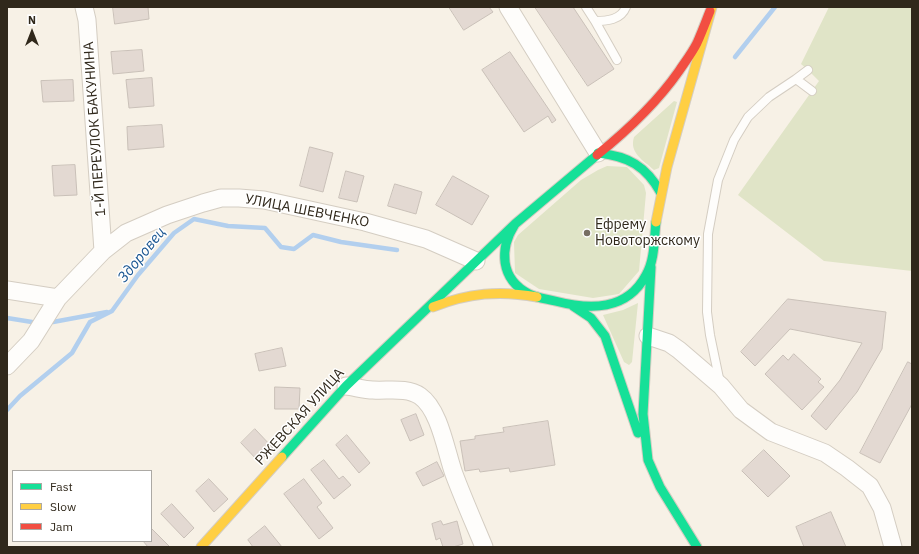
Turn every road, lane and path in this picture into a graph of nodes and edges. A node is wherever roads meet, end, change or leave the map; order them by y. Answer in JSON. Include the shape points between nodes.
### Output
{"nodes":[{"id":1,"x":84,"y":7,"type":"edge"},
{"id":2,"x":586,"y":7,"type":"edge"},
{"id":3,"x":626,"y":7,"type":"edge"},
{"id":4,"x":511,"y":8,"type":"edge"},
{"id":5,"x":711,"y":9,"type":"edge"},
{"id":6,"x":595,"y":21,"type":"junction"},
{"id":7,"x":618,"y":60,"type":"dead end"},
{"id":8,"x":808,"y":70,"type":"dead end"},
{"id":9,"x":796,"y":79,"type":"junction"},
{"id":10,"x":812,"y":91,"type":"dead end"},
{"id":11,"x":598,"y":153,"type":"junction"},
{"id":12,"x":661,"y":193,"type":"junction"},
{"id":13,"x":515,"y":224,"type":"junction"},
{"id":14,"x":103,"y":251,"type":"junction"},
{"id":15,"x":476,"y":260,"type":"junction"},
{"id":16,"x":651,"y":266,"type":"junction"},
{"id":17,"x":7,"y":290,"type":"edge"},
{"id":18,"x":538,"y":297,"type":"junction"},
{"id":19,"x":58,"y":298,"type":"junction"},
{"id":20,"x":574,"y":306,"type":"junction"},
{"id":21,"x":425,"y":311,"type":"junction"},
{"id":22,"x":648,"y":336,"type":"junction"},
{"id":23,"x":7,"y":366,"type":"edge"},
{"id":24,"x":346,"y":386,"type":"junction"},
{"id":25,"x":720,"y":386,"type":"junction"},
{"id":26,"x":648,"y":460,"type":"junction"},
{"id":27,"x":201,"y":547,"type":"edge"},
{"id":28,"x":484,"y":547,"type":"edge"},
{"id":29,"x":697,"y":547,"type":"edge"},
{"id":30,"x":893,"y":547,"type":"edge"}],
"edges":[{"from":1,"to":14,"type":"street","name":"1-Й ПЕРЕУЛОК БАКУНИНА"},
{"from":2,"to":6,"type":"lane"},
{"from":3,"to":6,"type":"lane","via":[[624,12],[611,21]]},
{"from":4,"to":11,"type":"street"},
{"from":5,"to":11,"type":"main road","name":"РЖЕВСКАЯ УЛИЦА","via":[[698,43],[670,84],[637,121]]},
{"from":5,"to":12,"type":"main road"},
{"from":6,"to":7,"type":"lane"},
{"from":8,"to":9,"type":"lane"},
{"from":9,"to":10,"type":"lane"},
{"from":9,"to":25,"type":"lane","via":[[769,97],[748,117],[734,140],[718,180],[708,234],[707,312]]},
{"from":11,"to":12,"type":"main road","via":[[618,155],[636,163],[651,176]]},
{"from":11,"to":13,"type":"main road","name":"РЖЕВСКАЯ УЛИЦА"},
{"from":12,"to":16,"type":"main road"},
{"from":13,"to":15,"type":"main road","name":"РЖЕВСКАЯ УЛИЦА"},
{"from":13,"to":18,"type":"main road","via":[[505,243],[505,264],[519,287],[524,292]]},
{"from":14,"to":15,"type":"street","name":"УЛИЦА ШЕВЧЕНКО","via":[[126,233],[167,215],[221,198],[239,198],[264,200],[365,222],[426,239]]},
{"from":14,"to":19,"type":"street","name":"УЛИЦА ШЕВЧЕНКО"},
{"from":15,"to":21,"type":"main road","name":"РЖЕВСКАЯ УЛИЦА"},
{"from":16,"to":20,"type":"main road","via":[[639,286],[620,301],[597,308]]},
{"from":16,"to":22,"type":"main road"},
{"from":17,"to":19,"type":"street"},
{"from":18,"to":20,"type":"main road"},
{"from":18,"to":21,"type":"main road","name":"РЖЕВСКАЯ УЛИЦА","via":[[506,292],[475,294],[449,300]]},
{"from":19,"to":23,"type":"street","name":"УЛИЦА ШЕВЧЕНКО","via":[[31,341]]},
{"from":20,"to":26,"type":"main road","via":[[589,316],[605,336]]},
{"from":21,"to":24,"type":"main road","name":"РЖЕВСКАЯ УЛИЦА"},
{"from":22,"to":25,"type":"street","via":[[669,343]]},
{"from":22,"to":26,"type":"main road","via":[[643,414]]},
{"from":24,"to":27,"type":"main road","name":"РЖЕВСКАЯ УЛИЦА"},
{"from":24,"to":28,"type":"street","via":[[371,390],[397,390],[421,396],[430,407],[441,430],[453,472]]},
{"from":25,"to":30,"type":"street","via":[[741,410],[772,432],[825,452],[870,486],[882,508]]},
{"from":26,"to":29,"type":"main road","via":[[660,487]]}]}
